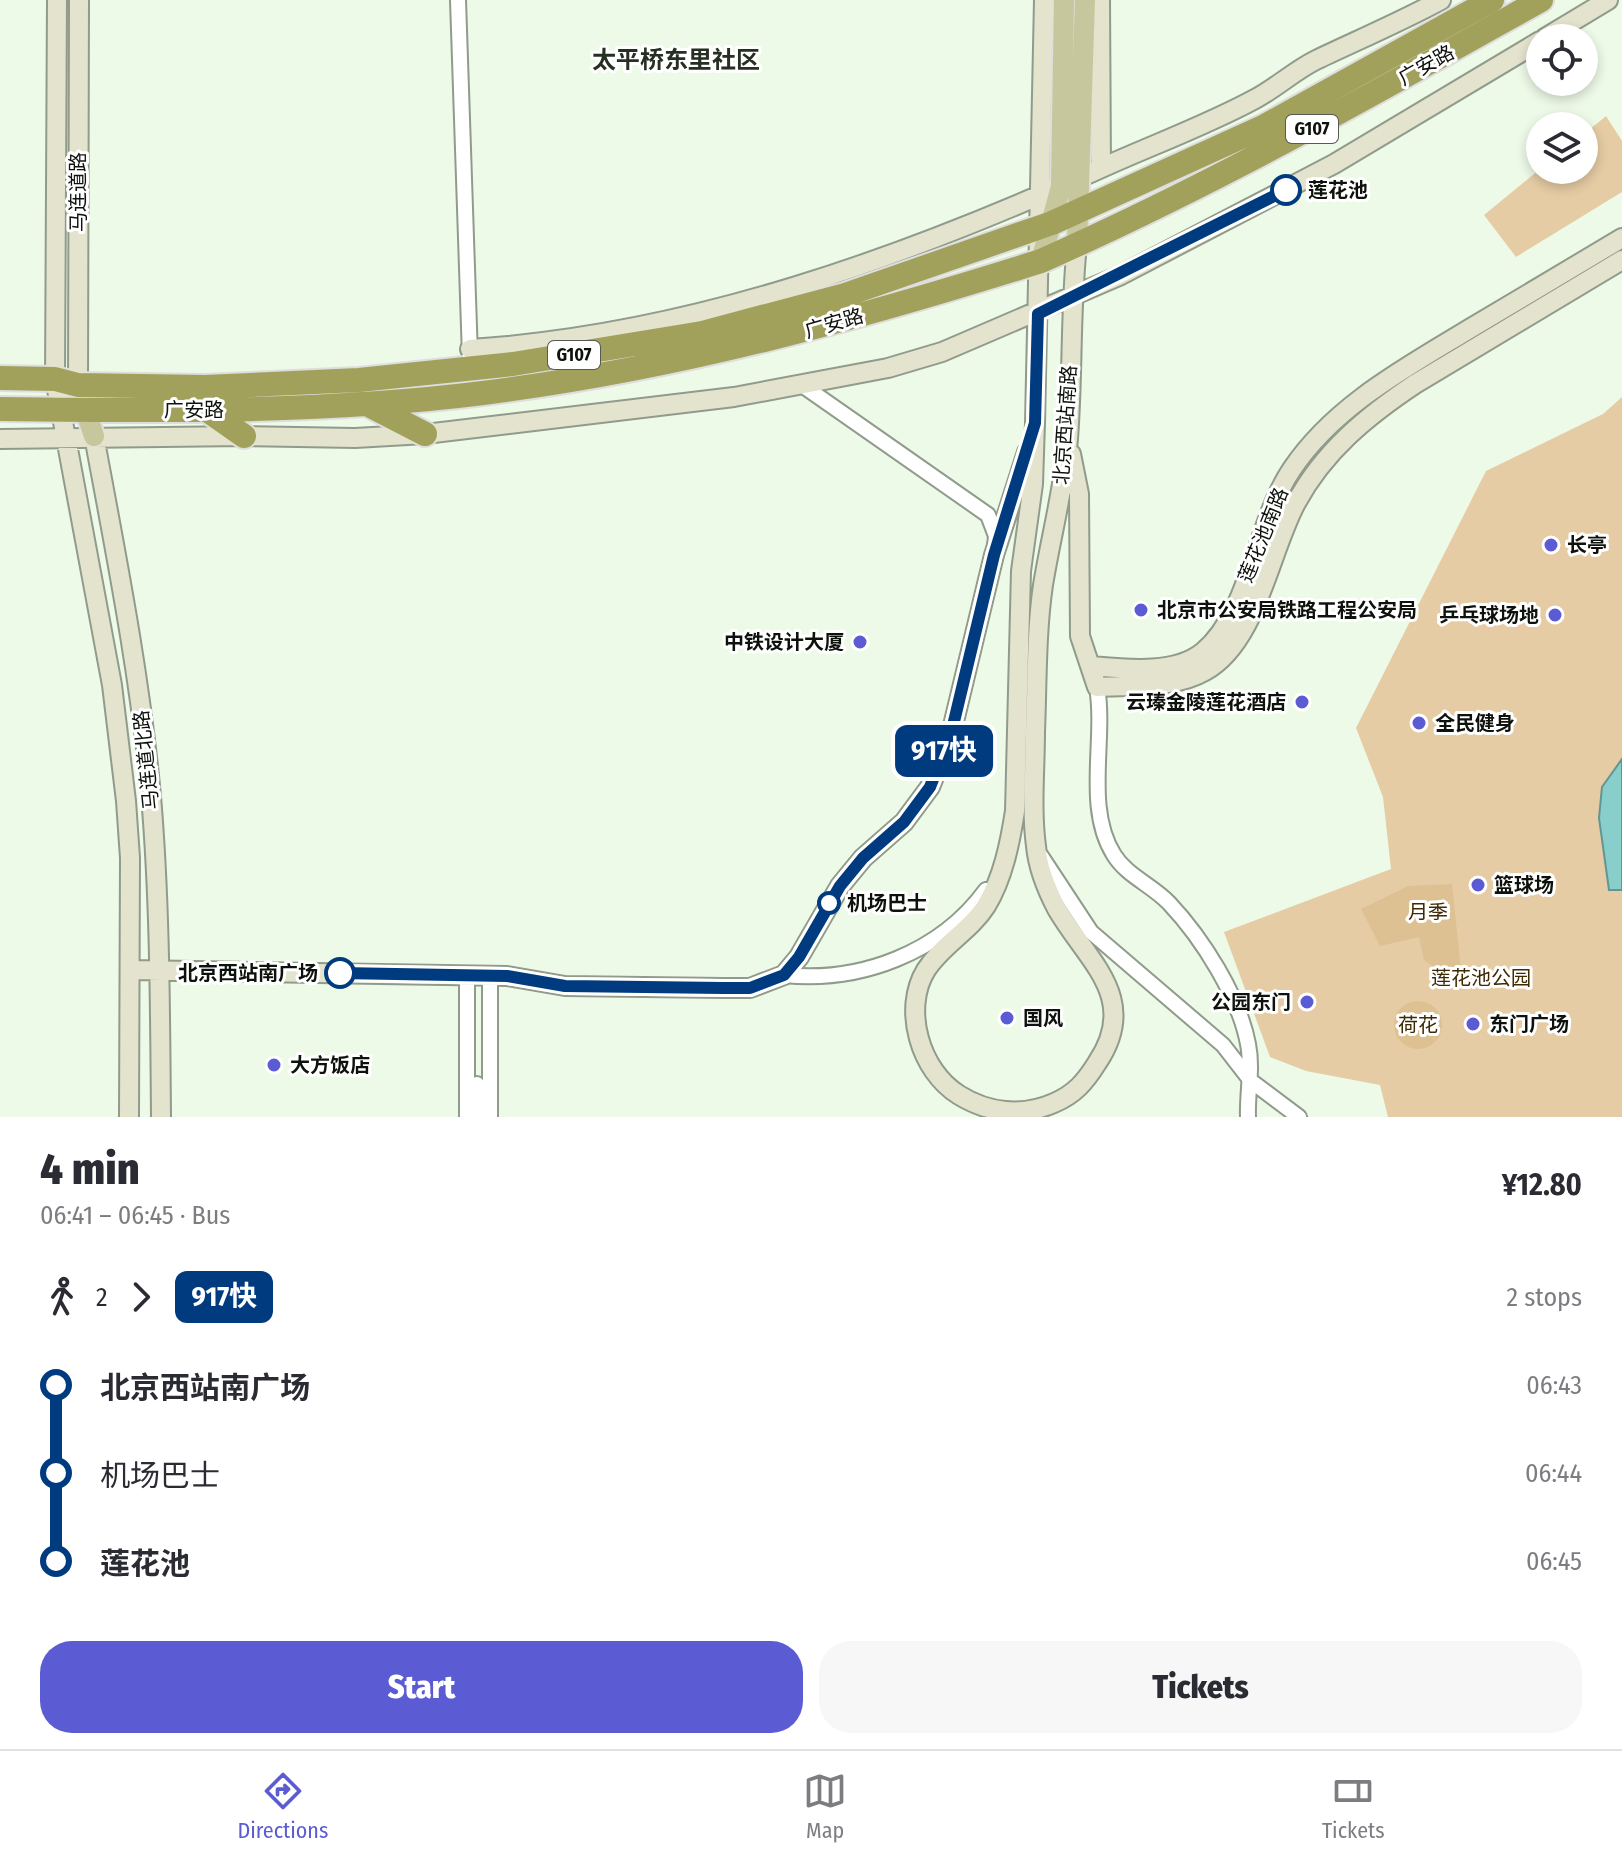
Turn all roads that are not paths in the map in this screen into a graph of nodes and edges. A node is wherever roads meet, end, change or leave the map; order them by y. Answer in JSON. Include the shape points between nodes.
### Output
{"nodes":[{"id":1,"x":57,"y":0,"type":"edge"},
{"id":2,"x":79,"y":0,"type":"edge"},
{"id":3,"x":458,"y":0,"type":"edge"},
{"id":4,"x":1044,"y":0,"type":"edge"},
{"id":5,"x":1064,"y":0,"type":"edge"},
{"id":6,"x":1085,"y":0,"type":"edge"},
{"id":7,"x":1100,"y":0,"type":"edge"},
{"id":8,"x":1441,"y":0,"type":"edge"},
{"id":9,"x":1492,"y":0,"type":"edge"},
{"id":10,"x":1541,"y":0,"type":"edge"},
{"id":11,"x":1608,"y":0,"type":"edge"},
{"id":12,"x":1460,"y":18,"type":"junction"},
{"id":13,"x":1568,"y":24,"type":"edge"},
{"id":14,"x":1383,"y":31,"type":"junction"},
{"id":15,"x":1526,"y":49,"type":"edge"},
{"id":16,"x":1091,"y":173,"type":"junction"},
{"id":17,"x":1061,"y":186,"type":"junction"},
{"id":18,"x":1041,"y":195,"type":"junction"},
{"id":19,"x":1081,"y":211,"type":"junction"},
{"id":20,"x":1045,"y":225,"type":"junction"},
{"id":21,"x":1622,"y":238,"type":"edge"},
{"id":22,"x":1077,"y":245,"type":"junction"},
{"id":23,"x":1622,"y":260,"type":"edge"},
{"id":24,"x":1041,"y":261,"type":"junction"},
{"id":25,"x":1071,"y":297,"type":"junction"},
{"id":26,"x":1038,"y":314,"type":"junction"},
{"id":27,"x":470,"y":360,"type":"junction"},
{"id":28,"x":0,"y":378,"type":"edge"},
{"id":29,"x":66,"y":382,"type":"junction"},
{"id":30,"x":802,"y":385,"type":"junction"},
{"id":31,"x":367,"y":404,"type":"junction"},
{"id":32,"x":0,"y":409,"type":"edge"},
{"id":33,"x":74,"y":409,"type":"junction"},
{"id":34,"x":207,"y":410,"type":"junction"},
{"id":35,"x":1035,"y":423,"type":"junction"},
{"id":36,"x":425,"y":434,"type":"junction"},
{"id":37,"x":94,"y":436,"type":"junction"},
{"id":38,"x":244,"y":436,"type":"junction"},
{"id":39,"x":68,"y":438,"type":"junction"},
{"id":40,"x":1068,"y":438,"type":"junction"},
{"id":41,"x":0,"y":439,"type":"edge"},
{"id":42,"x":994,"y":555,"type":"junction"},
{"id":43,"x":1091,"y":666,"type":"junction"},
{"id":44,"x":1097,"y":687,"type":"junction"},
{"id":45,"x":1036,"y":849,"type":"junction"},
{"id":46,"x":1001,"y":871,"type":"junction"},
{"id":47,"x":131,"y":970,"type":"junction"},
{"id":48,"x":160,"y":970,"type":"junction"},
{"id":49,"x":784,"y":975,"type":"junction"},
{"id":50,"x":478,"y":976,"type":"junction"},
{"id":51,"x":1251,"y":1081,"type":"junction"},
{"id":52,"x":129,"y":1117,"type":"edge"},
{"id":53,"x":161,"y":1117,"type":"edge"},
{"id":54,"x":467,"y":1117,"type":"edge"},
{"id":55,"x":477,"y":1117,"type":"edge"},
{"id":56,"x":490,"y":1117,"type":"edge"},
{"id":57,"x":1248,"y":1117,"type":"edge"},
{"id":58,"x":1299,"y":1117,"type":"edge"}],
"edges":[{"from":1,"to":29,"type":"main road","name":"马连道路"},
{"from":2,"to":29,"type":"main road","name":"马连道路"},
{"from":3,"to":27,"type":"street"},
{"from":4,"to":18,"type":"main road","name":"北京西站南路"},
{"from":5,"to":17,"type":"main road","name":"北京西站南路"},
{"from":6,"to":16,"type":"main road","name":"北京西站南路"},
{"from":7,"to":16,"type":"main road","name":"北京西站南路"},
{"from":8,"to":14,"type":"main road"},
{"from":9,"to":12,"type":"highway","name":"广安路","number":"G107"},
{"from":10,"to":22,"type":"highway","name":"广安路","number":"G107","via":[[1274,150]]},
{"from":11,"to":13,"type":"main road"},
{"from":12,"to":14,"type":"main road"},
{"from":12,"to":19,"type":"highway","name":"广安路","number":"G107","via":[[1263,127]]},
{"from":14,"to":16,"type":"main road","via":[[1313,62],[1255,99]]},
{"from":15,"to":25,"type":"main road","name":"广安路","via":[[1334,164]]},
{"from":16,"to":17,"type":"main road","name":"广安路"},
{"from":16,"to":19,"type":"main road","name":"北京西站南路"},
{"from":17,"to":18,"type":"main road","name":"广安路"},
{"from":17,"to":20,"type":"main road","name":"北京西站南路"},
{"from":18,"to":20,"type":"main road","name":"北京西站南路"},
{"from":18,"to":27,"type":"main road","name":"广安路","via":[[944,235],[762,297]]},
{"from":19,"to":20,"type":"highway","name":"广安路","number":"G107"},
{"from":19,"to":22,"type":"main road","name":"北京西站南路"},
{"from":20,"to":24,"type":"main road","name":"北京西站南路"},
{"from":20,"to":27,"type":"highway","name":"广安路","number":"G107","via":[[885,282],[729,327],[624,348]]},
{"from":21,"to":43,"type":"main road","name":"莲花池南路","via":[[1415,363],[1323,430],[1272,503],[1230,618],[1200,654],[1171,665]]},
{"from":22,"to":24,"type":"highway","name":"广安路","number":"G107"},
{"from":22,"to":25,"type":"main road","name":"北京西站南路"},
{"from":23,"to":44,"type":"main road","name":"莲花池南路","via":[[1415,384],[1336,446],[1295,504],[1246,626],[1219,662],[1180,681]]},
{"from":24,"to":26,"type":"main road","name":"北京西站南路"},
{"from":24,"to":31,"type":"highway","name":"广安路","number":"G107","via":[[840,322],[704,356],[483,393]]},
{"from":25,"to":26,"type":"main road","name":"广安路"},
{"from":25,"to":40,"type":"main road","name":"北京西站南路"},
{"from":26,"to":30,"type":"main road","name":"广安路","via":[[902,364]]},
{"from":26,"to":35,"type":"main road","name":"北京西站南路"},
{"from":27,"to":29,"type":"highway","name":"广安路","number":"G107","via":[[253,386]]},
{"from":28,"to":29,"type":"highway","number":"G107"},
{"from":29,"to":33,"type":"main road"},
{"from":30,"to":36,"type":"main road","name":"广安路"},
{"from":30,"to":42,"type":"street","via":[[988,515],[996,536]]},
{"from":31,"to":34,"type":"highway","name":"广安路","number":"G107"},
{"from":31,"to":36,"type":"highway"},
{"from":32,"to":33,"type":"highway","number":"G107"},
{"from":33,"to":34,"type":"highway","name":"广安路","number":"G107"},
{"from":33,"to":37,"type":"main road","name":"马连道北路"},
{"from":33,"to":39,"type":"main road","name":"马连道北路"},
{"from":34,"to":38,"type":"highway"},
{"from":35,"to":42,"type":"main road"},
{"from":35,"to":46,"type":"main road","name":"北京西站南路","via":[[1021,571],[1015,811]]},
{"from":36,"to":38,"type":"main road","name":"广安路"},
{"from":37,"to":38,"type":"main road","name":"广安路"},
{"from":37,"to":39,"type":"main road","name":"广安路"},
{"from":37,"to":48,"type":"main road","name":"马连道北路","via":[[141,715],[156,861]]},
{"from":39,"to":41,"type":"main road","name":"广安路"},
{"from":39,"to":47,"type":"main road","name":"马连道北路","via":[[112,685],[130,858]]},
{"from":40,"to":43,"type":"main road","via":[[1079,494],[1080,636]]},
{"from":40,"to":45,"type":"main road","name":"北京西站南路","via":[[1038,623]]},
{"from":42,"to":49,"type":"main road","via":[[951,734],[930,787],[904,822],[840,886]]},
{"from":43,"to":44,"type":"main road"},
{"from":44,"to":51,"type":"street","via":[[1102,827],[1114,855],[1166,899],[1201,938],[1240,1017]]},
{"from":45,"to":46,"type":"main road","name":"北京西站南路","via":[[1058,911],[1106,978],[1113,1026],[1107,1049],[1082,1086],[1040,1109],[1009,1113],[981,1107],[955,1093],[932,1069],[916,1021],[925,971],[986,906]]},
{"from":45,"to":51,"type":"street","via":[[1091,932],[1223,1045]]},
{"from":46,"to":49,"type":"street","via":[[978,903],[933,942],[875,968],[820,977]]},
{"from":47,"to":48,"type":"main road"},
{"from":47,"to":52,"type":"main road","name":"马连道北路"},
{"from":48,"to":50,"type":"main road"},
{"from":48,"to":53,"type":"main road","name":"马连道北路"},
{"from":49,"to":50,"type":"main road","via":[[750,988],[565,986]]},
{"from":50,"to":54,"type":"street"},
{"from":50,"to":55,"type":"street"},
{"from":50,"to":56,"type":"street"},
{"from":51,"to":57,"type":"street"},
{"from":51,"to":58,"type":"street"}]}
